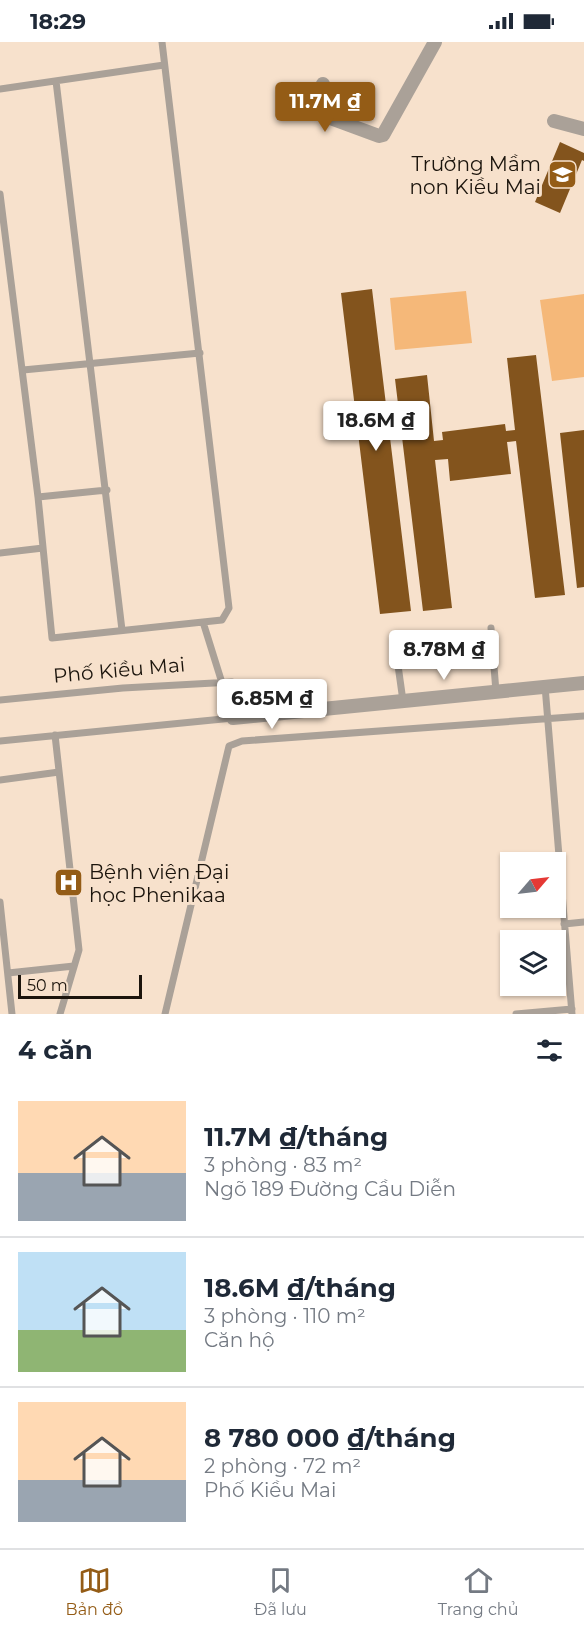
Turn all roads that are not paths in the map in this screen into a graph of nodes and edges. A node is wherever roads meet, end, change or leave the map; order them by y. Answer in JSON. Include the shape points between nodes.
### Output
{"nodes":[{"id":1,"x":162,"y":42,"type":"edge"},
{"id":2,"x":435,"y":42,"type":"edge"},
{"id":3,"x":164,"y":65,"type":"junction"},
{"id":4,"x":56,"y":81,"type":"junction"},
{"id":5,"x":323,"y":84,"type":"dead end"},
{"id":6,"x":0,"y":89,"type":"edge"},
{"id":7,"x":554,"y":121,"type":"dead end"},
{"id":8,"x":584,"y":129,"type":"edge"},
{"id":9,"x":0,"y":194,"type":"edge"},
{"id":10,"x":200,"y":353,"type":"junction"},
{"id":11,"x":90,"y":363,"type":"junction"},
{"id":12,"x":23,"y":370,"type":"junction"},
{"id":13,"x":106,"y":490,"type":"junction"},
{"id":14,"x":38,"y":497,"type":"junction"},
{"id":15,"x":43,"y":548,"type":"junction"},
{"id":16,"x":0,"y":553,"type":"edge"},
{"id":17,"x":204,"y":622,"type":"junction"},
{"id":18,"x":491,"y":628,"type":"dead end"},
{"id":19,"x":122,"y":630,"type":"junction"},
{"id":20,"x":395,"y":644,"type":"dead end"},
{"id":21,"x":221,"y":682,"type":"junction"},
{"id":22,"x":584,"y":683,"type":"edge"},
{"id":23,"x":545,"y":686,"type":"junction"},
{"id":24,"x":496,"y":692,"type":"junction"},
{"id":25,"x":0,"y":700,"type":"edge"},
{"id":26,"x":403,"y":701,"type":"junction"},
{"id":27,"x":307,"y":710,"type":"junction"},
{"id":28,"x":584,"y":716,"type":"edge"},
{"id":29,"x":233,"y":718,"type":"junction"},
{"id":30,"x":548,"y":718,"type":"junction"},
{"id":31,"x":55,"y":735,"type":"junction"},
{"id":32,"x":0,"y":741,"type":"edge"},
{"id":33,"x":59,"y":772,"type":"junction"},
{"id":34,"x":0,"y":780,"type":"edge"},
{"id":35,"x":0,"y":902,"type":"edge"},
{"id":36,"x":584,"y":922,"type":"edge"},
{"id":37,"x":564,"y":924,"type":"junction"},
{"id":38,"x":74,"y":966,"type":"junction"},
{"id":39,"x":8,"y":973,"type":"junction"},
{"id":40,"x":572,"y":1012,"type":"edge"},
{"id":41,"x":12,"y":1014,"type":"edge"},
{"id":42,"x":60,"y":1014,"type":"edge"},
{"id":43,"x":165,"y":1014,"type":"edge"},
{"id":44,"x":516,"y":1014,"type":"edge"}],
"edges":[{"from":1,"to":3,"type":"lane"},
{"from":2,"to":5,"type":"street","via":[[385,133],[379,136],[314,112],[312,106]]},
{"from":3,"to":4,"type":"lane"},
{"from":3,"to":10,"type":"lane"},
{"from":4,"to":6,"type":"lane"},
{"from":4,"to":11,"type":"lane"},
{"from":7,"to":8,"type":"street"},
{"from":9,"to":12,"type":"lane"},
{"from":10,"to":11,"type":"lane"},
{"from":10,"to":17,"type":"lane","via":[[229,608],[222,620]]},
{"from":11,"to":12,"type":"lane"},
{"from":11,"to":13,"type":"lane"},
{"from":12,"to":14,"type":"lane"},
{"from":13,"to":14,"type":"lane"},
{"from":13,"to":19,"type":"lane"},
{"from":14,"to":15,"type":"lane"},
{"from":15,"to":16,"type":"lane"},
{"from":15,"to":19,"type":"lane","via":[[52,638]]},
{"from":17,"to":19,"type":"lane"},
{"from":17,"to":21,"type":"lane"},
{"from":18,"to":24,"type":"lane"},
{"from":20,"to":26,"type":"lane"},
{"from":21,"to":25,"type":"lane","name":"Phố Kiều Mai"},
{"from":21,"to":27,"type":"lane","name":"Phố Kiều Mai","via":[[232,681]]},
{"from":21,"to":29,"type":"lane"},
{"from":22,"to":23,"type":"street","name":"Phố Kiều Mai"},
{"from":23,"to":24,"type":"street","name":"Phố Kiều Mai"},
{"from":23,"to":30,"type":"lane"},
{"from":24,"to":26,"type":"street","name":"Phố Kiều Mai"},
{"from":26,"to":27,"type":"street","name":"Phố Kiều Mai"},
{"from":27,"to":29,"type":"street","name":"Phố Kiều Mai"},
{"from":28,"to":30,"type":"lane"},
{"from":29,"to":31,"type":"lane","name":"Phố Kiều Mai"},
{"from":30,"to":37,"type":"lane"},
{"from":30,"to":43,"type":"lane","via":[[242,741],[229,746]]},
{"from":31,"to":32,"type":"lane","name":"Phố Kiều Mai"},
{"from":31,"to":33,"type":"lane"},
{"from":33,"to":34,"type":"lane"},
{"from":33,"to":38,"type":"lane","via":[[79,950]]},
{"from":35,"to":39,"type":"lane"},
{"from":36,"to":37,"type":"lane"},
{"from":37,"to":40,"type":"lane"},
{"from":38,"to":39,"type":"lane"},
{"from":38,"to":42,"type":"lane"},
{"from":39,"to":41,"type":"lane"},
{"from":40,"to":44,"type":"lane"}]}
